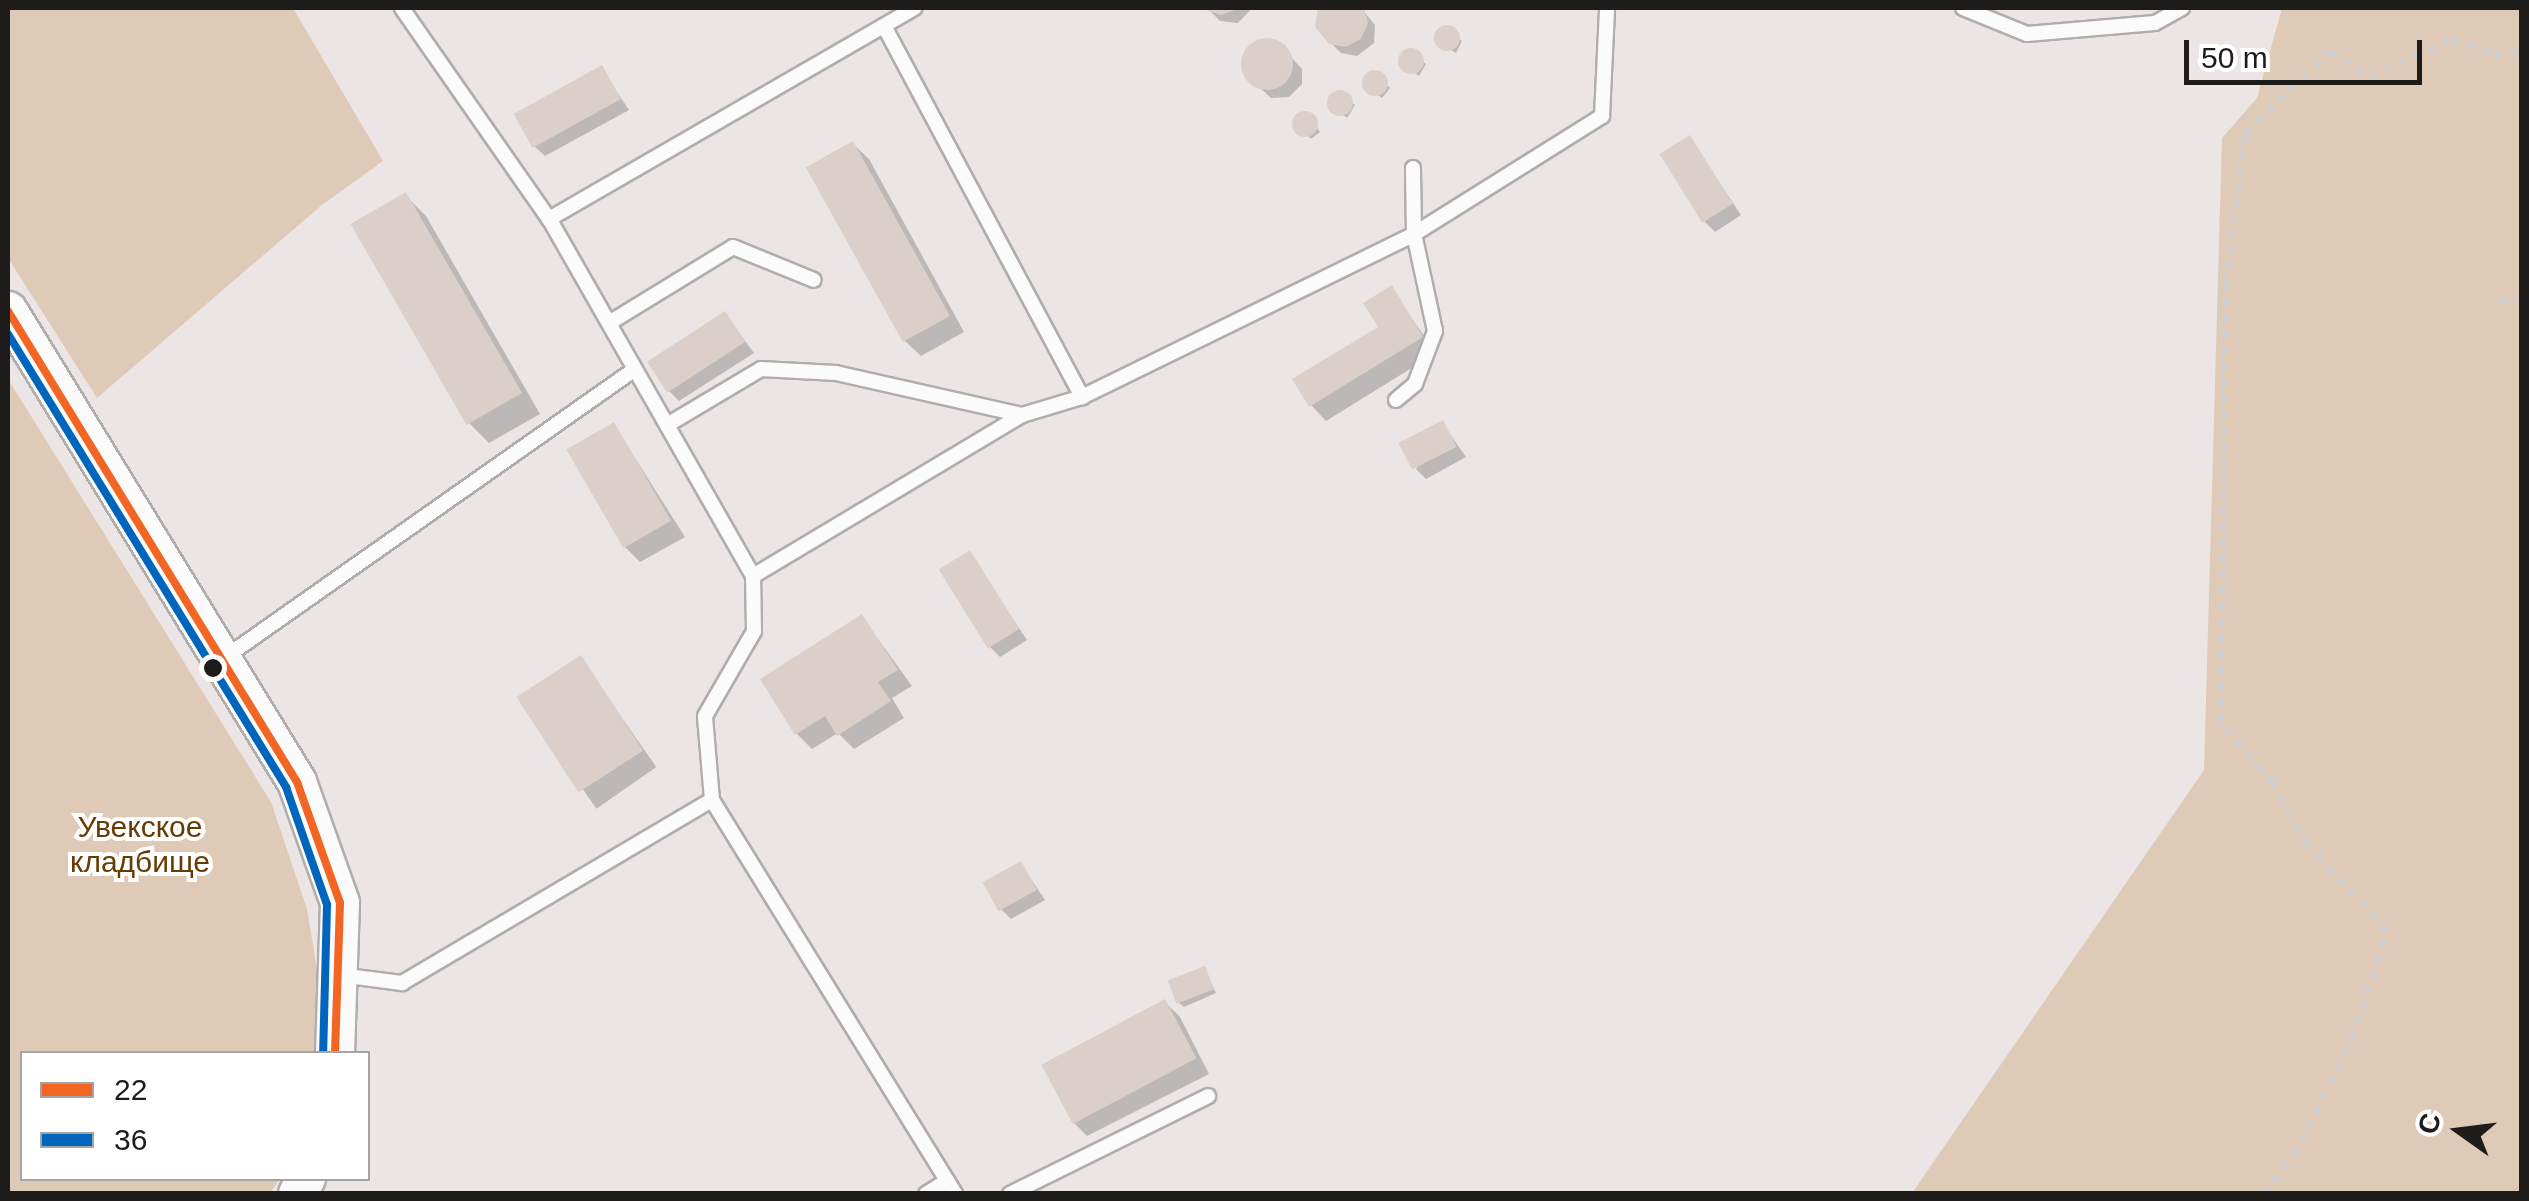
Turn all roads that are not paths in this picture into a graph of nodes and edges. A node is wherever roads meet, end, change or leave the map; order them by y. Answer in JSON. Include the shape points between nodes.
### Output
{"nodes":[{"id":1,"x":402,"y":8,"type":"edge"},
{"id":2,"x":915,"y":8,"type":"edge"},
{"id":3,"x":1607,"y":8,"type":"edge"},
{"id":4,"x":1964,"y":8,"type":"edge"},
{"id":5,"x":2182,"y":8,"type":"edge"},
{"id":6,"x":884,"y":26,"type":"junction"},
{"id":7,"x":1413,"y":168,"type":"dead end"},
{"id":8,"x":550,"y":220,"type":"junction"},
{"id":9,"x":1414,"y":234,"type":"junction"},
{"id":10,"x":814,"y":280,"type":"dead end"},
{"id":11,"x":8,"y":310,"type":"edge"},
{"id":12,"x":609,"y":323,"type":"junction"},
{"id":13,"x":635,"y":369,"type":"junction"},
{"id":14,"x":1082,"y":397,"type":"junction"},
{"id":15,"x":1396,"y":400,"type":"dead end"},
{"id":16,"x":1022,"y":415,"type":"junction"},
{"id":17,"x":667,"y":425,"type":"junction"},
{"id":18,"x":752,"y":576,"type":"junction"},
{"id":19,"x":224,"y":658,"type":"junction"},
{"id":20,"x":712,"y":800,"type":"junction"},
{"id":21,"x":340,"y":975,"type":"junction"},
{"id":22,"x":335,"y":1051,"type":"edge"},
{"id":23,"x":1208,"y":1096,"type":"dead end"},
{"id":24,"x":951,"y":1187,"type":"edge"},
{"id":25,"x":926,"y":1194,"type":"edge"},
{"id":26,"x":1010,"y":1194,"type":"edge"}],
"edges":[{"from":1,"to":8,"type":"lane"},
{"from":2,"to":6,"type":"lane"},
{"from":3,"to":9,"type":"lane","via":[[1602,116]]},
{"from":4,"to":5,"type":"lane","via":[[2026,34],[2156,23]]},
{"from":6,"to":8,"type":"lane"},
{"from":6,"to":14,"type":"lane"},
{"from":7,"to":9,"type":"lane"},
{"from":8,"to":12,"type":"lane"},
{"from":9,"to":14,"type":"lane"},
{"from":9,"to":15,"type":"lane","via":[[1435,331],[1415,384]]},
{"from":10,"to":12,"type":"lane","via":[[732,247]]},
{"from":11,"to":19,"type":"street"},
{"from":12,"to":13,"type":"lane"},
{"from":13,"to":17,"type":"lane"},
{"from":13,"to":19,"type":"lane"},
{"from":14,"to":16,"type":"lane"},
{"from":16,"to":17,"type":"lane","via":[[836,373],[760,369]]},
{"from":16,"to":18,"type":"lane"},
{"from":17,"to":18,"type":"lane"},
{"from":18,"to":20,"type":"lane","via":[[754,631],[705,716]]},
{"from":19,"to":21,"type":"street","via":[[297,782],[323,845],[340,904]]},
{"from":20,"to":21,"type":"lane","via":[[402,983]]},
{"from":20,"to":24,"type":"lane"},
{"from":21,"to":22,"type":"street"},
{"from":23,"to":26,"type":"lane"},
{"from":24,"to":25,"type":"lane"}]}
